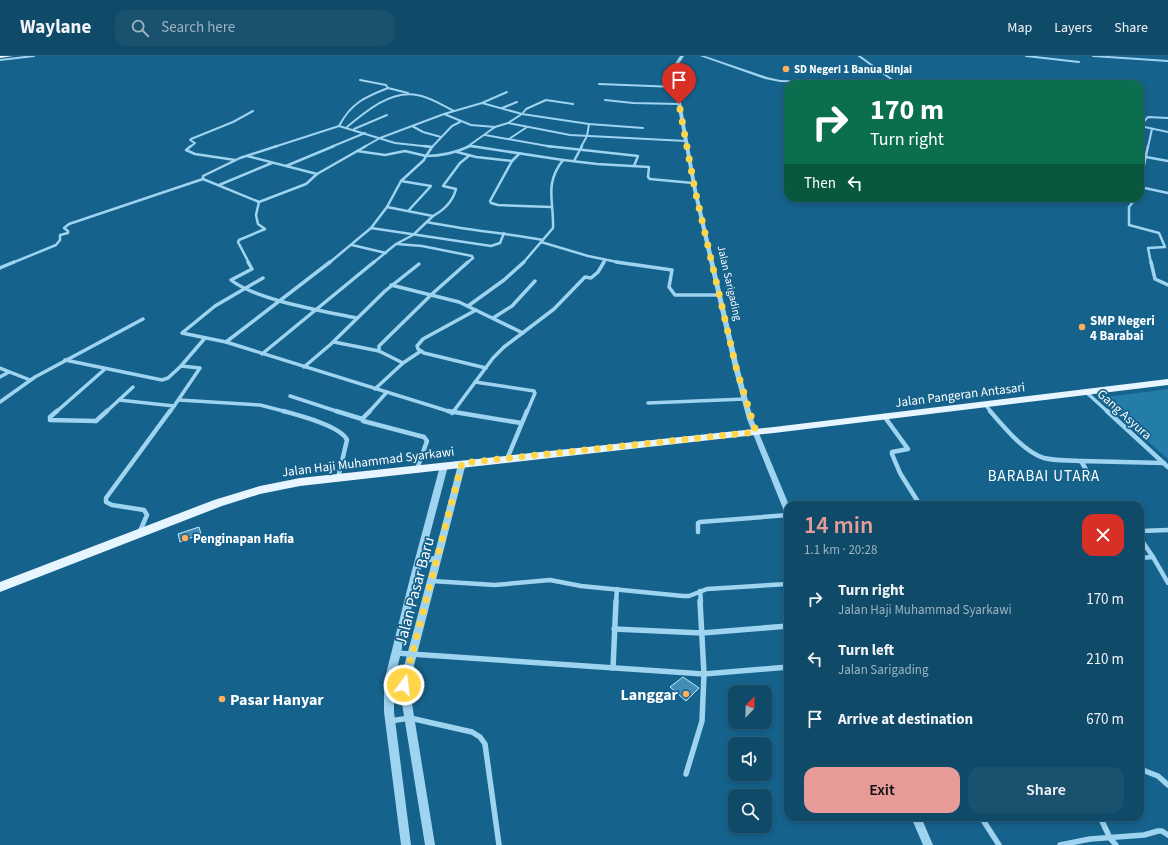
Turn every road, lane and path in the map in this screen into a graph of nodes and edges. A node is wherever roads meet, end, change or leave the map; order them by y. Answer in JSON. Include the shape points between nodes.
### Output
{"nodes":[{"id":1,"x":11,"y":56,"type":"edge"},
{"id":2,"x":34,"y":56,"type":"edge"},
{"id":3,"x":682,"y":56,"type":"edge"},
{"id":4,"x":702,"y":56,"type":"edge"},
{"id":5,"x":859,"y":56,"type":"edge"},
{"id":6,"x":1026,"y":56,"type":"edge"},
{"id":7,"x":1092,"y":56,"type":"edge"},
{"id":8,"x":1164,"y":56,"type":"edge"},
{"id":9,"x":1042,"y":57,"type":"edge"},
{"id":10,"x":0,"y":59,"type":"edge"},
{"id":11,"x":1168,"y":60,"type":"edge"},
{"id":12,"x":1079,"y":62,"type":"dead end"},
{"id":13,"x":360,"y":80,"type":"dead end"},
{"id":14,"x":892,"y":80,"type":"edge"},
{"id":15,"x":784,"y":81,"type":"edge"},
{"id":16,"x":599,"y":84,"type":"dead end"},
{"id":17,"x":676,"y":87,"type":"junction"},
{"id":18,"x":388,"y":88,"type":"junction"},
{"id":19,"x":507,"y":92,"type":"dead end"},
{"id":20,"x":410,"y":94,"type":"junction"},
{"id":21,"x":605,"y":100,"type":"dead end"},
{"id":22,"x":517,"y":102,"type":"dead end"},
{"id":23,"x":482,"y":103,"type":"junction"},
{"id":24,"x":573,"y":104,"type":"dead end"},
{"id":25,"x":679,"y":104,"type":"junction"},
{"id":26,"x":502,"y":108,"type":"junction"},
{"id":27,"x":253,"y":111,"type":"dead end"},
{"id":28,"x":455,"y":111,"type":"junction"},
{"id":29,"x":387,"y":114,"type":"dead end"},
{"id":30,"x":444,"y":114,"type":"junction"},
{"id":31,"x":522,"y":114,"type":"junction"},
{"id":32,"x":1168,"y":118,"type":"edge"},
{"id":33,"x":460,"y":122,"type":"junction"},
{"id":34,"x":1144,"y":122,"type":"edge"},
{"id":35,"x":508,"y":123,"type":"junction"},
{"id":36,"x":589,"y":124,"type":"junction"},
{"id":37,"x":339,"y":126,"type":"junction"},
{"id":38,"x":412,"y":126,"type":"junction"},
{"id":39,"x":495,"y":127,"type":"junction"},
{"id":40,"x":527,"y":127,"type":"junction"},
{"id":41,"x":1144,"y":127,"type":"edge"},
{"id":42,"x":347,"y":128,"type":"junction"},
{"id":43,"x":643,"y":128,"type":"dead end"},
{"id":44,"x":1152,"y":129,"type":"junction"},
{"id":45,"x":353,"y":130,"type":"junction"},
{"id":46,"x":1168,"y":132,"type":"edge"},
{"id":47,"x":365,"y":133,"type":"junction"},
{"id":48,"x":484,"y":135,"type":"junction"},
{"id":49,"x":441,"y":136,"type":"junction"},
{"id":50,"x":587,"y":136,"type":"junction"},
{"id":51,"x":380,"y":138,"type":"junction"},
{"id":52,"x":509,"y":139,"type":"junction"},
{"id":53,"x":686,"y":142,"type":"junction"},
{"id":54,"x":470,"y":146,"type":"junction"},
{"id":55,"x":432,"y":147,"type":"junction"},
{"id":56,"x":579,"y":150,"type":"junction"},
{"id":57,"x":357,"y":151,"type":"junction"},
{"id":58,"x":456,"y":152,"type":"junction"},
{"id":59,"x":520,"y":153,"type":"junction"},
{"id":60,"x":470,"y":155,"type":"junction"},
{"id":61,"x":247,"y":156,"type":"junction"},
{"id":62,"x":426,"y":156,"type":"junction"},
{"id":63,"x":1146,"y":157,"type":"junction"},
{"id":64,"x":235,"y":160,"type":"junction"},
{"id":65,"x":563,"y":160,"type":"junction"},
{"id":66,"x":512,"y":161,"type":"junction"},
{"id":67,"x":574,"y":161,"type":"junction"},
{"id":68,"x":1168,"y":161,"type":"edge"},
{"id":69,"x":272,"y":162,"type":"junction"},
{"id":70,"x":1144,"y":164,"type":"edge"},
{"id":71,"x":286,"y":166,"type":"junction"},
{"id":72,"x":634,"y":166,"type":"junction"},
{"id":73,"x":317,"y":174,"type":"junction"},
{"id":74,"x":202,"y":179,"type":"junction"},
{"id":75,"x":401,"y":181,"type":"junction"},
{"id":76,"x":693,"y":183,"type":"junction"},
{"id":77,"x":219,"y":185,"type":"junction"},
{"id":78,"x":1144,"y":186,"type":"edge"},
{"id":79,"x":1168,"y":193,"type":"edge"},
{"id":80,"x":259,"y":202,"type":"junction"},
{"id":81,"x":1133,"y":202,"type":"edge"},
{"id":82,"x":387,"y":207,"type":"junction"},
{"id":83,"x":551,"y":207,"type":"junction"},
{"id":84,"x":409,"y":210,"type":"junction"},
{"id":85,"x":433,"y":216,"type":"junction"},
{"id":86,"x":427,"y":222,"type":"junction"},
{"id":87,"x":371,"y":228,"type":"junction"},
{"id":88,"x":504,"y":233,"type":"junction"},
{"id":89,"x":413,"y":235,"type":"junction"},
{"id":90,"x":542,"y":241,"type":"junction"},
{"id":91,"x":396,"y":244,"type":"junction"},
{"id":92,"x":352,"y":246,"type":"junction"},
{"id":93,"x":386,"y":253,"type":"junction"},
{"id":94,"x":605,"y":260,"type":"junction"},
{"id":95,"x":419,"y":264,"type":"dead end"},
{"id":96,"x":0,"y":268,"type":"edge"},
{"id":97,"x":263,"y":278,"type":"dead end"},
{"id":98,"x":535,"y":281,"type":"dead end"},
{"id":99,"x":391,"y":285,"type":"junction"},
{"id":100,"x":1168,"y":285,"type":"edge"},
{"id":101,"x":244,"y":289,"type":"junction"},
{"id":102,"x":432,"y":294,"type":"junction"},
{"id":103,"x":720,"y":295,"type":"junction"},
{"id":104,"x":281,"y":300,"type":"junction"},
{"id":105,"x":468,"y":306,"type":"junction"},
{"id":106,"x":316,"y":310,"type":"junction"},
{"id":107,"x":476,"y":310,"type":"junction"},
{"id":108,"x":356,"y":318,"type":"junction"},
{"id":109,"x":493,"y":318,"type":"junction"},
{"id":110,"x":143,"y":319,"type":"dead end"},
{"id":111,"x":523,"y":333,"type":"junction"},
{"id":112,"x":205,"y":338,"type":"junction"},
{"id":113,"x":226,"y":342,"type":"junction"},
{"id":114,"x":334,"y":342,"type":"junction"},
{"id":115,"x":379,"y":351,"type":"junction"},
{"id":116,"x":421,"y":351,"type":"junction"},
{"id":117,"x":262,"y":354,"type":"junction"},
{"id":118,"x":65,"y":360,"type":"junction"},
{"id":119,"x":403,"y":363,"type":"junction"},
{"id":120,"x":181,"y":366,"type":"junction"},
{"id":121,"x":304,"y":367,"type":"junction"},
{"id":122,"x":0,"y":368,"type":"edge"},
{"id":123,"x":486,"y":368,"type":"junction"},
{"id":124,"x":105,"y":369,"type":"junction"},
{"id":125,"x":9,"y":372,"type":"junction"},
{"id":126,"x":0,"y":377,"type":"edge"},
{"id":127,"x":30,"y":380,"type":"junction"},
{"id":128,"x":475,"y":382,"type":"junction"},
{"id":129,"x":1168,"y":382,"type":"edge"},
{"id":130,"x":133,"y":387,"type":"dead end"},
{"id":131,"x":375,"y":389,"type":"junction"},
{"id":132,"x":387,"y":392,"type":"junction"},
{"id":133,"x":1086,"y":392,"type":"junction"},
{"id":134,"x":290,"y":396,"type":"dead end"},
{"id":135,"x":746,"y":399,"type":"junction"},
{"id":136,"x":119,"y":400,"type":"junction"},
{"id":137,"x":179,"y":400,"type":"junction"},
{"id":138,"x":0,"y":402,"type":"edge"},
{"id":139,"x":648,"y":403,"type":"dead end"},
{"id":140,"x":985,"y":404,"type":"junction"},
{"id":141,"x":174,"y":406,"type":"junction"},
{"id":142,"x":452,"y":413,"type":"junction"},
{"id":143,"x":884,"y":416,"type":"junction"},
{"id":144,"x":362,"y":419,"type":"junction"},
{"id":145,"x":521,"y":424,"type":"junction"},
{"id":146,"x":756,"y":432,"type":"junction"},
{"id":147,"x":506,"y":458,"type":"junction"},
{"id":148,"x":1081,"y":461,"type":"junction"},
{"id":149,"x":462,"y":463,"type":"junction"},
{"id":150,"x":1166,"y":465,"type":"edge"},
{"id":151,"x":444,"y":466,"type":"junction"},
{"id":152,"x":417,"y":469,"type":"junction"},
{"id":153,"x":338,"y":478,"type":"junction"},
{"id":154,"x":1091,"y":478,"type":"dead end"},
{"id":155,"x":784,"y":501,"type":"edge"},
{"id":156,"x":918,"y":501,"type":"edge"},
{"id":157,"x":784,"y":515,"type":"edge"},
{"id":158,"x":1168,"y":530,"type":"edge"},
{"id":159,"x":1144,"y":531,"type":"edge"},
{"id":160,"x":698,"y":532,"type":"dead end"},
{"id":161,"x":139,"y":533,"type":"junction"},
{"id":162,"x":1144,"y":544,"type":"edge"},
{"id":163,"x":1153,"y":557,"type":"junction"},
{"id":164,"x":1144,"y":558,"type":"edge"},
{"id":165,"x":437,"y":559,"type":"junction"},
{"id":166,"x":419,"y":560,"type":"junction"},
{"id":167,"x":432,"y":581,"type":"junction"},
{"id":168,"x":1168,"y":583,"type":"edge"},
{"id":169,"x":784,"y":584,"type":"edge"},
{"id":170,"x":0,"y":587,"type":"edge"},
{"id":171,"x":617,"y":589,"type":"junction"},
{"id":172,"x":700,"y":591,"type":"junction"},
{"id":173,"x":784,"y":626,"type":"edge"},
{"id":174,"x":614,"y":629,"type":"junction"},
{"id":175,"x":702,"y":633,"type":"junction"},
{"id":176,"x":396,"y":653,"type":"junction"},
{"id":177,"x":413,"y":654,"type":"junction"},
{"id":178,"x":784,"y":667,"type":"edge"},
{"id":179,"x":613,"y":668,"type":"junction"},
{"id":180,"x":704,"y":674,"type":"junction"},
{"id":181,"x":410,"y":718,"type":"junction"},
{"id":182,"x":390,"y":721,"type":"junction"},
{"id":183,"x":1144,"y":770,"type":"edge"},
{"id":184,"x":686,"y":774,"type":"dead end"},
{"id":185,"x":1168,"y":785,"type":"edge"},
{"id":186,"x":919,"y":821,"type":"edge"},
{"id":187,"x":984,"y":821,"type":"edge"},
{"id":188,"x":1102,"y":821,"type":"edge"},
{"id":189,"x":1168,"y":835,"type":"edge"},
{"id":190,"x":1110,"y":838,"type":"junction"},
{"id":191,"x":406,"y":845,"type":"edge"},
{"id":192,"x":430,"y":845,"type":"edge"},
{"id":193,"x":499,"y":845,"type":"edge"},
{"id":194,"x":928,"y":845,"type":"edge"},
{"id":195,"x":999,"y":845,"type":"edge"},
{"id":196,"x":1060,"y":845,"type":"edge"},
{"id":197,"x":1116,"y":845,"type":"edge"}],
"edges":[{"from":1,"to":10,"type":"highway"},
{"from":2,"to":10,"type":"street"},
{"from":3,"to":17,"type":"street","name":"Jalan Sarigading","via":[[676,65],[674,75]]},
{"from":4,"to":15,"type":"street","via":[[766,78]]},
{"from":5,"to":14,"type":"street"},
{"from":6,"to":9,"type":"street"},
{"from":7,"to":11,"type":"street"},
{"from":8,"to":11,"type":"street"},
{"from":9,"to":12,"type":"street"},
{"from":13,"to":18,"type":"street","via":[[386,85]]},
{"from":16,"to":17,"type":"street"},
{"from":17,"to":25,"type":"street","name":"Jalan Sarigading"},
{"from":18,"to":20,"type":"street"},
{"from":18,"to":37,"type":"street","via":[[351,106]]},
{"from":19,"to":23,"type":"street"},
{"from":20,"to":28,"type":"street","via":[[419,95]]},
{"from":20,"to":42,"type":"street","via":[[378,104]]},
{"from":21,"to":25,"type":"street","via":[[623,104]]},
{"from":22,"to":26,"type":"street"},
{"from":23,"to":26,"type":"street"},
{"from":23,"to":28,"type":"street"},
{"from":24,"to":31,"type":"street","via":[[548,99],[526,109]]},
{"from":25,"to":53,"type":"street","name":"Jalan Sarigading"},
{"from":26,"to":31,"type":"street"},
{"from":27,"to":64,"type":"street","via":[[191,139],[195,143],[186,150],[195,154]]},
{"from":28,"to":30,"type":"street"},
{"from":29,"to":45,"type":"street"},
{"from":30,"to":33,"type":"street"},
{"from":30,"to":38,"type":"street"},
{"from":31,"to":35,"type":"street"},
{"from":31,"to":36,"type":"street"},
{"from":32,"to":34,"type":"street","via":[[1148,117]]},
{"from":33,"to":39,"type":"street"},
{"from":33,"to":49,"type":"street"},
{"from":35,"to":39,"type":"street"},
{"from":35,"to":40,"type":"street"},
{"from":36,"to":43,"type":"street"},
{"from":36,"to":50,"type":"street"},
{"from":37,"to":42,"type":"street"},
{"from":37,"to":61,"type":"street"},
{"from":38,"to":49,"type":"street","via":[[423,132]]},
{"from":38,"to":51,"type":"street"},
{"from":39,"to":48,"type":"street"},
{"from":40,"to":50,"type":"street"},
{"from":40,"to":52,"type":"street"},
{"from":41,"to":44,"type":"street"},
{"from":42,"to":45,"type":"street"},
{"from":44,"to":46,"type":"street"},
{"from":44,"to":63,"type":"street"},
{"from":45,"to":47,"type":"street"},
{"from":47,"to":51,"type":"street"},
{"from":47,"to":71,"type":"street"},
{"from":48,"to":52,"type":"street"},
{"from":48,"to":54,"type":"street"},
{"from":49,"to":55,"type":"street"},
{"from":50,"to":53,"type":"street"},
{"from":50,"to":56,"type":"street"},
{"from":51,"to":55,"type":"street","via":[[394,143]]},
{"from":51,"to":57,"type":"street"},
{"from":52,"to":56,"type":"street"},
{"from":53,"to":76,"type":"street","name":"Jalan Sarigading"},
{"from":54,"to":58,"type":"street"},
{"from":54,"to":59,"type":"street"},
{"from":55,"to":62,"type":"street"},
{"from":56,"to":67,"type":"street"},
{"from":56,"to":72,"type":"street","via":[[638,156]]},
{"from":57,"to":62,"type":"street","via":[[385,155],[406,151]]},
{"from":57,"to":73,"type":"street"},
{"from":58,"to":60,"type":"street"},
{"from":58,"to":62,"type":"street"},
{"from":59,"to":65,"type":"street"},
{"from":59,"to":66,"type":"street"},
{"from":60,"to":66,"type":"street"},
{"from":60,"to":85,"type":"street","via":[[443,186],[456,189],[454,196]]},
{"from":61,"to":64,"type":"street"},
{"from":61,"to":69,"type":"street"},
{"from":62,"to":75,"type":"street"},
{"from":63,"to":68,"type":"street"},
{"from":63,"to":70,"type":"street"},
{"from":64,"to":74,"type":"street","via":[[203,176]]},
{"from":65,"to":67,"type":"street"},
{"from":65,"to":83,"type":"street","via":[[554,172]]},
{"from":66,"to":83,"type":"street","via":[[490,202],[498,205]]},
{"from":67,"to":72,"type":"street"},
{"from":69,"to":71,"type":"street"},
{"from":69,"to":77,"type":"street"},
{"from":71,"to":73,"type":"street"},
{"from":72,"to":76,"type":"street","via":[[650,168],[650,179]]},
{"from":73,"to":80,"type":"street","via":[[302,186]]},
{"from":74,"to":77,"type":"street"},
{"from":74,"to":96,"type":"street","via":[[69,224],[64,228],[68,233],[60,235],[56,245]]},
{"from":75,"to":82,"type":"street"},
{"from":75,"to":84,"type":"street","via":[[431,186]]},
{"from":76,"to":103,"type":"street","name":"Jalan Sarigading"},
{"from":77,"to":80,"type":"street"},
{"from":78,"to":79,"type":"street"},
{"from":80,"to":101,"type":"street","via":[[256,215],[258,224],[265,229],[238,242],[252,269],[232,278],[231,281]]},
{"from":81,"to":100,"type":"street","via":[[1129,207],[1129,225],[1159,233],[1165,248],[1147,250],[1155,279]]},
{"from":82,"to":84,"type":"street"},
{"from":82,"to":87,"type":"street"},
{"from":83,"to":90,"type":"street","via":[[553,228]]},
{"from":84,"to":85,"type":"street"},
{"from":85,"to":86,"type":"street"},
{"from":86,"to":88,"type":"street"},
{"from":86,"to":89,"type":"street"},
{"from":87,"to":89,"type":"street"},
{"from":87,"to":92,"type":"street"},
{"from":88,"to":89,"type":"street","via":[[500,244],[496,246]]},
{"from":88,"to":90,"type":"street"},
{"from":89,"to":91,"type":"street"},
{"from":90,"to":94,"type":"street"},
{"from":90,"to":105,"type":"street","via":[[527,260]]},
{"from":91,"to":93,"type":"street"},
{"from":91,"to":102,"type":"street","via":[[473,256]]},
{"from":92,"to":93,"type":"street"},
{"from":92,"to":104,"type":"street"},
{"from":93,"to":106,"type":"street"},
{"from":94,"to":103,"type":"street","via":[[672,269],[668,289],[675,295]]},
{"from":94,"to":111,"type":"street","via":[[598,272],[591,278],[585,277],[554,309]]},
{"from":95,"to":99,"type":"street"},
{"from":97,"to":101,"type":"street"},
{"from":98,"to":109,"type":"street","via":[[512,306]]},
{"from":99,"to":102,"type":"street"},
{"from":99,"to":108,"type":"street"},
{"from":101,"to":104,"type":"street"},
{"from":101,"to":112,"type":"street","via":[[214,306],[182,332]]},
{"from":102,"to":105,"type":"street"},
{"from":102,"to":115,"type":"street","via":[[379,346]]},
{"from":103,"to":135,"type":"street","name":"Jalan Sarigading"},
{"from":104,"to":106,"type":"street"},
{"from":104,"to":113,"type":"street"},
{"from":105,"to":107,"type":"street"},
{"from":106,"to":108,"type":"street"},
{"from":106,"to":117,"type":"street"},
{"from":107,"to":109,"type":"street"},
{"from":107,"to":116,"type":"street","via":[[423,338],[417,346]]},
{"from":108,"to":114,"type":"street"},
{"from":109,"to":111,"type":"street"},
{"from":110,"to":118,"type":"street"},
{"from":111,"to":123,"type":"street","via":[[504,348]]},
{"from":112,"to":113,"type":"street"},
{"from":112,"to":120,"type":"street"},
{"from":113,"to":117,"type":"street"},
{"from":114,"to":115,"type":"street"},
{"from":114,"to":121,"type":"street"},
{"from":115,"to":119,"type":"street"},
{"from":116,"to":119,"type":"street"},
{"from":116,"to":123,"type":"street"},
{"from":117,"to":121,"type":"street"},
{"from":118,"to":124,"type":"street"},
{"from":118,"to":127,"type":"street"},
{"from":119,"to":131,"type":"street"},
{"from":120,"to":124,"type":"street","via":[[162,380]]},
{"from":120,"to":137,"type":"street","via":[[200,368]]},
{"from":121,"to":131,"type":"street"},
{"from":122,"to":125,"type":"street"},
{"from":123,"to":128,"type":"street"},
{"from":124,"to":136,"type":"street","via":[[50,417],[50,420],[96,421]]},
{"from":125,"to":126,"type":"street"},
{"from":125,"to":127,"type":"street"},
{"from":127,"to":138,"type":"street"},
{"from":128,"to":142,"type":"street"},
{"from":128,"to":145,"type":"street","via":[[534,391]]},
{"from":129,"to":133,"type":"main road","name":"Jalan Pangeran Antasari"},
{"from":130,"to":136,"type":"street"},
{"from":131,"to":132,"type":"street"},
{"from":132,"to":142,"type":"street"},
{"from":132,"to":144,"type":"street"},
{"from":133,"to":140,"type":"main road","name":"Jalan Pangeran Antasari"},
{"from":133,"to":150,"type":"street","name":"Gang Asyura"},
{"from":134,"to":144,"type":"street"},
{"from":135,"to":139,"type":"street"},
{"from":135,"to":146,"type":"street","name":"Jalan Sarigading"},
{"from":136,"to":141,"type":"street"},
{"from":137,"to":141,"type":"street"},
{"from":137,"to":153,"type":"street","via":[[260,405],[336,429],[345,435],[347,440]]},
{"from":140,"to":143,"type":"main road","name":"Jalan Pangeran Antasari"},
{"from":140,"to":148,"type":"street","via":[[1006,429],[1036,456]]},
{"from":141,"to":161,"type":"street","via":[[106,498],[106,502],[112,505],[144,510],[147,515]]},
{"from":142,"to":145,"type":"street"},
{"from":143,"to":146,"type":"main road","name":"Jalan Pangeran Antasari"},
{"from":143,"to":156,"type":"street","via":[[908,449],[892,454],[900,473]]},
{"from":144,"to":152,"type":"street","via":[[424,437],[427,441]]},
{"from":145,"to":147,"type":"street"},
{"from":146,"to":147,"type":"main road","name":"Jalan Haji Muhammad Syarkawi"},
{"from":146,"to":155,"type":"street","name":"Jalan Sarigading"},
{"from":147,"to":149,"type":"main road","name":"Jalan Haji Muhammad Syarkawi"},
{"from":148,"to":150,"type":"street"},
{"from":148,"to":154,"type":"street"},
{"from":149,"to":151,"type":"main road","name":"Jalan Haji Muhammad Syarkawi"},
{"from":149,"to":165,"type":"street","name":"Jalan Pasar Baru"},
{"from":151,"to":152,"type":"main road","name":"Jalan Haji Muhammad Syarkawi"},
{"from":151,"to":166,"type":"street","name":"Jalan Pasar Baru"},
{"from":152,"to":153,"type":"main road","name":"Jalan Haji Muhammad Syarkawi"},
{"from":153,"to":161,"type":"main road","name":"Jalan Haji Muhammad Syarkawi","via":[[260,490]]},
{"from":157,"to":160,"type":"street","via":[[698,522]]},
{"from":158,"to":159,"type":"street"},
{"from":161,"to":170,"type":"main road","name":"Jalan Haji Muhammad Syarkawi"},
{"from":162,"to":163,"type":"street"},
{"from":163,"to":164,"type":"street"},
{"from":163,"to":168,"type":"street"},
{"from":165,"to":166,"type":"street"},
{"from":165,"to":167,"type":"street","name":"Jalan Pasar Baru"},
{"from":166,"to":176,"type":"street","name":"Jalan Pasar Baru"},
{"from":167,"to":171,"type":"street","via":[[495,585],[550,580]]},
{"from":167,"to":177,"type":"street","name":"Jalan Pasar Baru"},
{"from":169,"to":172,"type":"street"},
{"from":171,"to":172,"type":"street","via":[[683,596]]},
{"from":171,"to":174,"type":"street"},
{"from":172,"to":175,"type":"street"},
{"from":173,"to":175,"type":"street"},
{"from":174,"to":175,"type":"street"},
{"from":174,"to":179,"type":"street"},
{"from":175,"to":180,"type":"street"},
{"from":176,"to":177,"type":"street"},
{"from":176,"to":182,"type":"street","name":"Jalan Pasar Baru","via":[[389,682]]},
{"from":177,"to":179,"type":"street"},
{"from":177,"to":181,"type":"street","name":"Jalan Pasar Baru","via":[[404,685]]},
{"from":178,"to":180,"type":"street"},
{"from":179,"to":180,"type":"street"},
{"from":180,"to":184,"type":"street","via":[[702,721]]},
{"from":181,"to":182,"type":"street"},
{"from":181,"to":192,"type":"street","name":"Jalan Pasar Baru"},
{"from":181,"to":193,"type":"street","via":[[472,732],[485,744]]},
{"from":182,"to":191,"type":"street","name":"Jalan Pasar Baru"},
{"from":183,"to":185,"type":"street","via":[[1158,776]]},
{"from":186,"to":194,"type":"street"},
{"from":187,"to":195,"type":"street"},
{"from":188,"to":190,"type":"street"},
{"from":189,"to":190,"type":"street","via":[[1158,831]]},
{"from":190,"to":196,"type":"street","via":[[1071,841]]},
{"from":190,"to":197,"type":"street"}]}
